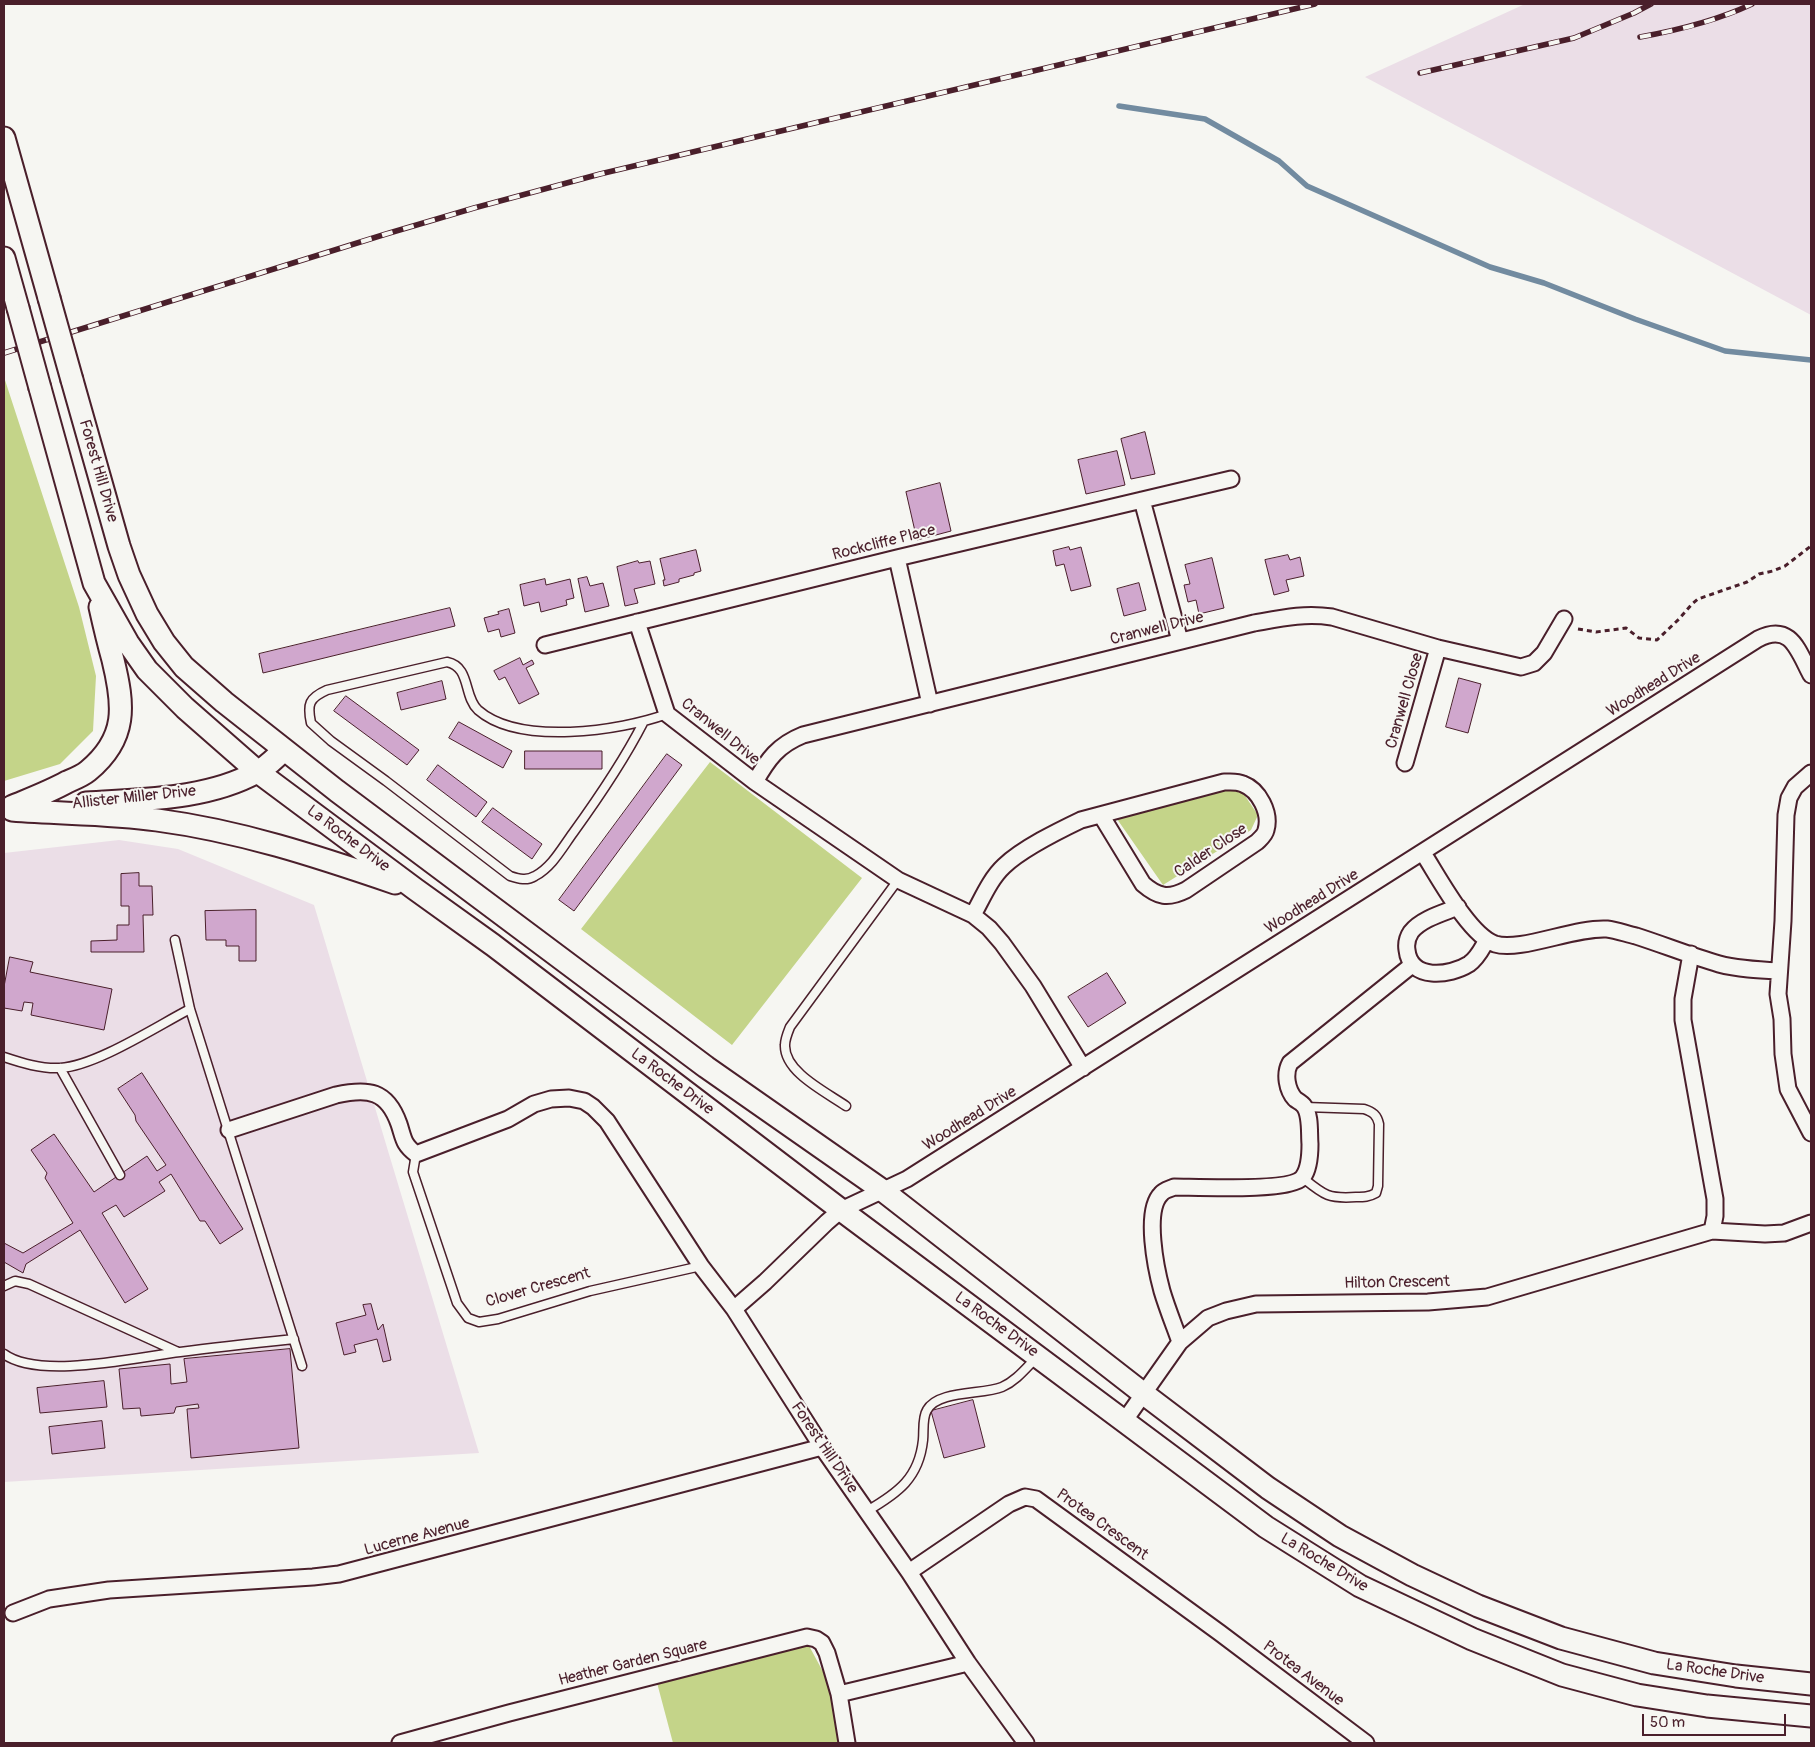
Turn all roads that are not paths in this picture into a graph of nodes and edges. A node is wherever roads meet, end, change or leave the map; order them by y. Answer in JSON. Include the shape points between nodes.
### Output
{"nodes":[{"id":1,"x":4,"y":138,"type":"edge"},
{"id":2,"x":4,"y":258,"type":"edge"},
{"id":3,"x":1231,"y":478,"type":"dead end"},
{"id":4,"x":1142,"y":500,"type":"junction"},
{"id":5,"x":897,"y":558,"type":"junction"},
{"id":6,"x":94,"y":583,"type":"junction"},
{"id":7,"x":637,"y":622,"type":"junction"},
{"id":8,"x":1562,"y":622,"type":"road end"},
{"id":9,"x":1180,"y":641,"type":"junction"},
{"id":10,"x":545,"y":645,"type":"dead end"},
{"id":11,"x":1438,"y":648,"type":"junction"},
{"id":12,"x":1811,"y":675,"type":"edge"},
{"id":13,"x":930,"y":704,"type":"junction"},
{"id":14,"x":667,"y":714,"type":"junction"},
{"id":15,"x":643,"y":723,"type":"junction"},
{"id":16,"x":284,"y":750,"type":"junction"},
{"id":17,"x":1406,"y":763,"type":"dead end"},
{"id":18,"x":258,"y":772,"type":"junction"},
{"id":19,"x":1811,"y":774,"type":"edge"},
{"id":20,"x":755,"y":782,"type":"junction"},
{"id":21,"x":7,"y":810,"type":"edge"},
{"id":22,"x":1101,"y":815,"type":"junction"},
{"id":23,"x":1423,"y":853,"type":"junction"},
{"id":24,"x":898,"y":880,"type":"junction"},
{"id":25,"x":414,"y":889,"type":"junction"},
{"id":26,"x":1458,"y":907,"type":"junction"},
{"id":27,"x":973,"y":915,"type":"junction"},
{"id":28,"x":175,"y":940,"type":"dead end"},
{"id":29,"x":1487,"y":940,"type":"junction"},
{"id":30,"x":1691,"y":954,"type":"junction"},
{"id":31,"x":1412,"y":965,"type":"junction"},
{"id":32,"x":1779,"y":971,"type":"junction"},
{"id":33,"x":190,"y":1009,"type":"junction"},
{"id":34,"x":4,"y":1057,"type":"edge"},
{"id":35,"x":60,"y":1068,"type":"junction"},
{"id":36,"x":1083,"y":1068,"type":"junction"},
{"id":37,"x":846,"y":1106,"type":"dead end"},
{"id":38,"x":1305,"y":1107,"type":"junction"},
{"id":39,"x":228,"y":1130,"type":"junction"},
{"id":40,"x":1811,"y":1133,"type":"edge"},
{"id":41,"x":416,"y":1154,"type":"junction"},
{"id":42,"x":120,"y":1175,"type":"dead end"},
{"id":43,"x":1303,"y":1178,"type":"junction"},
{"id":44,"x":882,"y":1190,"type":"junction"},
{"id":45,"x":841,"y":1210,"type":"junction"},
{"id":46,"x":1811,"y":1223,"type":"edge"},
{"id":47,"x":1712,"y":1231,"type":"junction"},
{"id":48,"x":701,"y":1266,"type":"junction"},
{"id":49,"x":4,"y":1286,"type":"edge"},
{"id":50,"x":734,"y":1309,"type":"junction"},
{"id":51,"x":294,"y":1339,"type":"junction"},
{"id":52,"x":1180,"y":1342,"type":"junction"},
{"id":53,"x":178,"y":1352,"type":"junction"},
{"id":54,"x":4,"y":1354,"type":"edge"},
{"id":55,"x":1038,"y":1356,"type":"junction"},
{"id":56,"x":302,"y":1366,"type":"dead end"},
{"id":57,"x":1144,"y":1394,"type":"junction"},
{"id":58,"x":1124,"y":1420,"type":"junction"},
{"id":59,"x":822,"y":1447,"type":"junction"},
{"id":60,"x":867,"y":1511,"type":"junction"},
{"id":61,"x":909,"y":1572,"type":"junction"},
{"id":62,"x":13,"y":1613,"type":"dead end"},
{"id":63,"x":1220,"y":1633,"type":"joint"},
{"id":64,"x":968,"y":1662,"type":"junction"},
{"id":65,"x":1811,"y":1684,"type":"edge"},
{"id":66,"x":839,"y":1694,"type":"junction"},
{"id":67,"x":1811,"y":1716,"type":"edge"},
{"id":68,"x":400,"y":1743,"type":"edge"},
{"id":69,"x":847,"y":1743,"type":"edge"},
{"id":70,"x":1026,"y":1743,"type":"edge"},
{"id":71,"x":1366,"y":1743,"type":"edge"}],
"edges":[{"from":1,"to":16,"type":"street","name":"Forest Hill Drive","bridge":true,"via":[[129,575],[147,614],[184,667]]},
{"from":2,"to":6,"type":"street","name":"Forest Hill Drive","bridge":true},
{"from":3,"to":4,"type":"street","name":"Rockcliffe Place"},
{"from":4,"to":5,"type":"street","name":"Rockcliffe Place"},
{"from":4,"to":9,"type":"street"},
{"from":5,"to":7,"type":"street","name":"Rockcliffe Place"},
{"from":5,"to":13,"type":"street"},
{"from":6,"to":18,"type":"street","name":"Forest Hill Drive","via":[[128,643],[148,670],[184,708]]},
{"from":6,"to":21,"type":"street","via":[[119,686],[121,718],[116,735],[86,772]]},
{"from":7,"to":10,"type":"street","name":"Rockcliffe Place"},
{"from":7,"to":14,"type":"street","name":"Cranwell Drive"},
{"from":8,"to":11,"type":"street","name":"Cranwell Drive","via":[[1544,654],[1534,663],[1521,667]]},
{"from":9,"to":11,"type":"street","name":"Cranwell Drive","via":[[1280,618],[1316,615]]},
{"from":9,"to":13,"type":"street","name":"Cranwell Drive"},
{"from":11,"to":17,"type":"street","name":"Cranwell Close"},
{"from":12,"to":23,"type":"street","name":"Woodhead Drive","via":[[1794,644],[1781,634],[1758,639]]},
{"from":13,"to":20,"type":"street","name":"Cranwell Drive","via":[[791,740],[767,761]]},
{"from":14,"to":15,"type":"lane"},
{"from":14,"to":20,"type":"street","name":"Cranwell Drive"},
{"from":15,"to":15,"type":"lane","via":[[601,794],[556,857],[536,876],[519,879],[510,876],[331,740],[311,723],[310,706],[315,695],[327,690],[446,662],[460,668],[478,710],[509,727],[538,732]]},
{"from":16,"to":18,"type":"street","name":"Allister Miller Drive"},
{"from":16,"to":44,"type":"street","name":"La Roche Drive","via":[[706,1067]]},
{"from":18,"to":21,"type":"street","name":"Allister Miller Drive","via":[[192,794]]},
{"from":18,"to":25,"type":"street","name":"La Roche Drive"},
{"from":19,"to":32,"type":"street","via":[[1795,787],[1786,815]]},
{"from":20,"to":24,"type":"street","name":"Cranwell Drive"},
{"from":21,"to":25,"type":"street","via":[[156,820],[235,834],[312,854]]},
{"from":22,"to":22,"type":"street","name":"Calder Close","via":[[1143,884],[1152,892],[1166,896],[1176,895],[1257,842],[1267,828],[1259,795],[1242,783],[1234,782]]},
{"from":22,"to":27,"type":"street","name":"Calder Close","via":[[1061,830],[1004,866]]},
{"from":23,"to":26,"type":"street"},
{"from":23,"to":36,"type":"street","name":"Woodhead Drive"},
{"from":24,"to":27,"type":"street","name":"Cranwell Drive"},
{"from":24,"to":37,"type":"lane","via":[[790,1026],[784,1044],[790,1065]]},
{"from":25,"to":45,"type":"street","name":"La Roche Drive","via":[[493,945]]},
{"from":26,"to":29,"type":"street"},
{"from":26,"to":31,"type":"street","via":[[1410,933],[1407,952]]},
{"from":27,"to":36,"type":"street","name":"Cranwell Drive","via":[[1002,943],[1033,986]]},
{"from":28,"to":33,"type":"lane"},
{"from":29,"to":30,"type":"street","via":[[1509,945],[1586,930],[1608,929]]},
{"from":29,"to":31,"type":"street","via":[[1469,964],[1455,970],[1423,972]]},
{"from":30,"to":32,"type":"street","via":[[1749,970]]},
{"from":30,"to":47,"type":"street","via":[[1683,999],[1683,1020],[1715,1199]]},
{"from":31,"to":38,"type":"street","via":[[1290,1063],[1287,1068],[1288,1086]]},
{"from":32,"to":40,"type":"street","via":[[1786,1082]]},
{"from":33,"to":35,"type":"lane","via":[[110,1052]]},
{"from":33,"to":39,"type":"lane"},
{"from":34,"to":35,"type":"lane","via":[[28,1065]]},
{"from":35,"to":42,"type":"lane"},
{"from":36,"to":44,"type":"street","name":"Woodhead Drive","via":[[907,1179]]},
{"from":38,"to":43,"type":"street","via":[[1310,1147]]},
{"from":38,"to":43,"type":"lane","via":[[1364,1109],[1378,1117],[1378,1186],[1376,1193],[1370,1196],[1337,1198],[1320,1192]]},
{"from":39,"to":41,"type":"street","via":[[351,1092],[370,1092],[384,1099],[395,1113],[406,1146]]},
{"from":39,"to":51,"type":"lane"},
{"from":41,"to":48,"type":"street","via":[[508,1119],[534,1104],[551,1099],[584,1101],[607,1121]]},
{"from":41,"to":48,"type":"lane","name":"Clover Crescent","via":[[414,1172],[457,1303],[468,1318],[478,1322],[590,1291]]},
{"from":43,"to":52,"type":"street","via":[[1278,1186],[1174,1187],[1160,1194],[1153,1214],[1154,1249],[1162,1291]]},
{"from":44,"to":45,"type":"street"},
{"from":44,"to":57,"type":"street","name":"La Roche Drive"},
{"from":45,"to":50,"type":"street"},
{"from":45,"to":55,"type":"street","name":"La Roche Drive"},
{"from":46,"to":47,"type":"street","name":"Hilton Crescent","via":[[1784,1233]]},
{"from":47,"to":52,"type":"street","name":"Hilton Crescent","via":[[1487,1297],[1428,1302],[1256,1304],[1208,1318]]},
{"from":48,"to":50,"type":"street"},
{"from":49,"to":53,"type":"lane","via":[[15,1281],[29,1284]]},
{"from":50,"to":59,"type":"street","name":"Forest Hill Drive"},
{"from":51,"to":53,"type":"lane"},
{"from":51,"to":56,"type":"lane"},
{"from":52,"to":57,"type":"street","name":"Hilton Crescent"},
{"from":53,"to":54,"type":"lane","via":[[73,1367],[35,1364]]},
{"from":55,"to":58,"type":"street","name":"La Roche Drive"},
{"from":55,"to":60,"type":"lane","via":[[1011,1382],[992,1390],[939,1400],[926,1410],[922,1451],[913,1473],[891,1497]]},
{"from":57,"to":58,"type":"street","name":"Hilton Crescent"},
{"from":57,"to":65,"type":"street","name":"La Roche Drive","via":[[1268,1488],[1340,1536],[1478,1606],[1561,1638],[1654,1663]]},
{"from":58,"to":67,"type":"street","name":"La Roche Drive","via":[[1266,1527],[1360,1586],[1472,1640],[1562,1675],[1636,1695]]},
{"from":59,"to":60,"type":"street","name":"Forest Hill Drive"},
{"from":59,"to":62,"type":"street","name":"Lucerne Avenue","via":[[339,1574],[109,1590],[49,1600]]},
{"from":60,"to":61,"type":"street","name":"Forest Hill Drive"},
{"from":61,"to":63,"type":"street","name":"Protea Crescent","via":[[1009,1504],[1030,1497],[1047,1505]]},
{"from":61,"to":64,"type":"street","name":"Forest Hill Drive"},
{"from":63,"to":71,"type":"street","name":"Protea Avenue"},
{"from":64,"to":66,"type":"street"},
{"from":64,"to":70,"type":"street","name":"Forest Hill Drive"},
{"from":66,"to":68,"type":"street","name":"Heather Garden Square","via":[[822,1643],[807,1637]]},
{"from":66,"to":69,"type":"street","name":"Heather Garden Square"}]}
